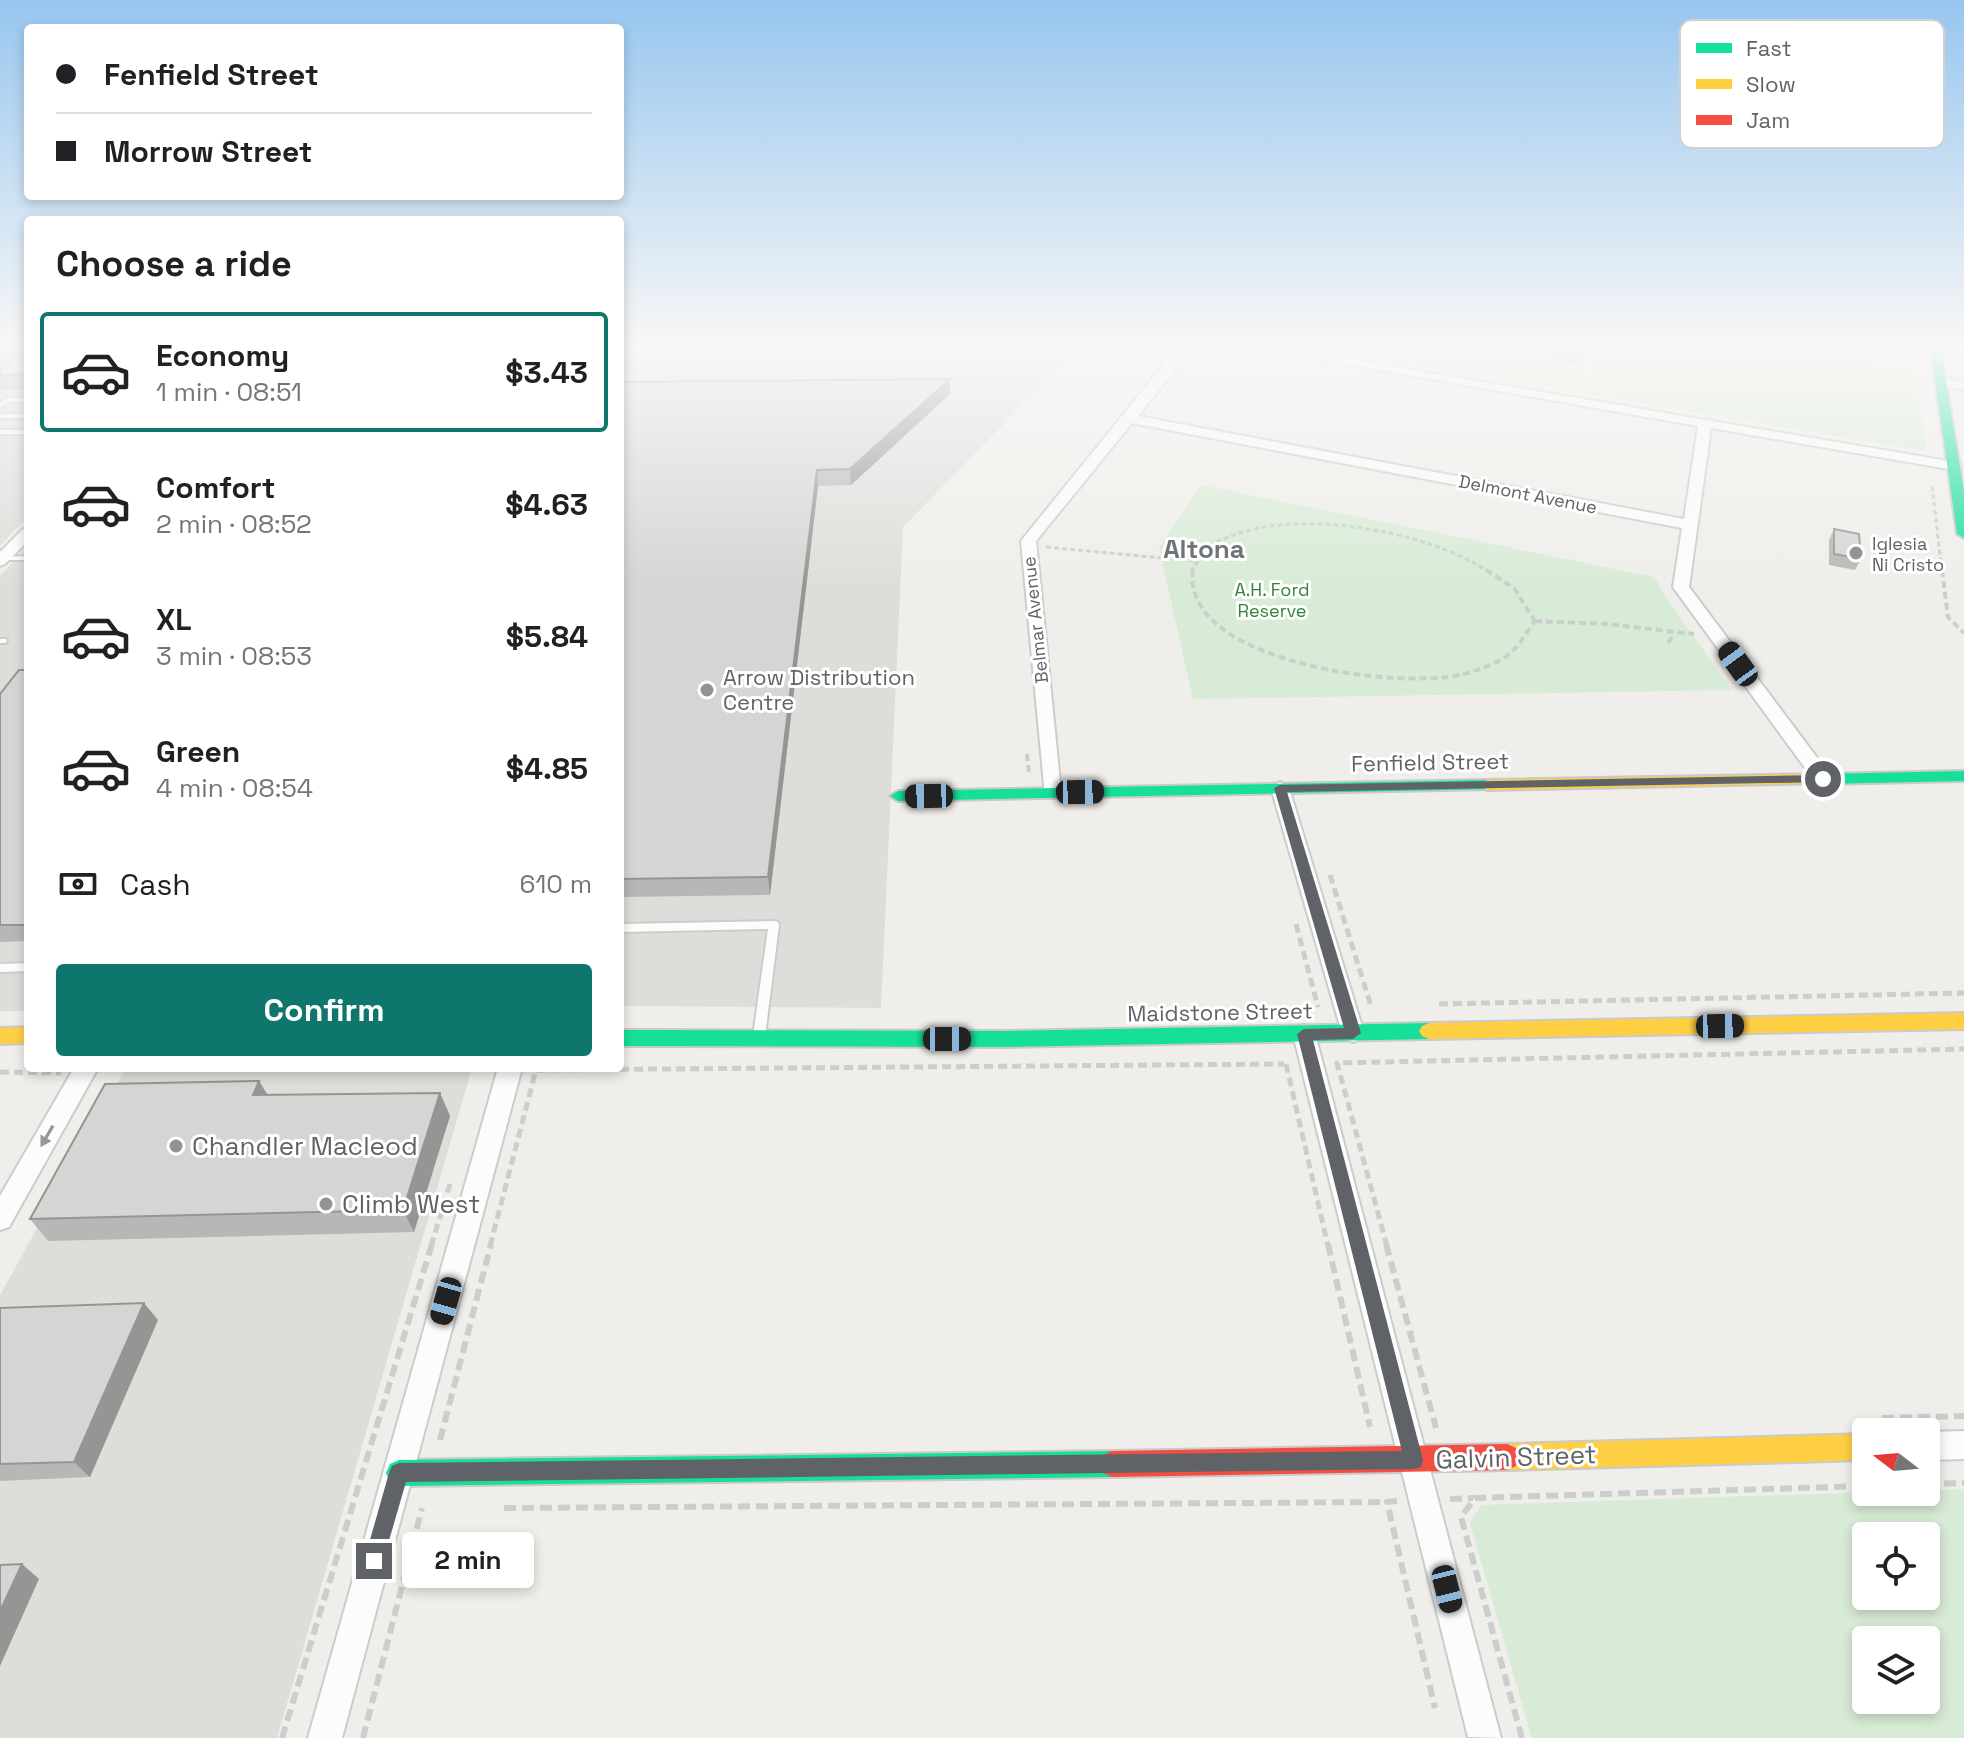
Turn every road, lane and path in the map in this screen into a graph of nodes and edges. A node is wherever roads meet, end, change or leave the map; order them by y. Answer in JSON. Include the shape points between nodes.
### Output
{"nodes":[{"id":1,"x":1123,"y":425,"type":"edge"},
{"id":2,"x":1166,"y":425,"type":"edge"},
{"id":3,"x":1705,"y":425,"type":"edge"},
{"id":4,"x":1717,"y":425,"type":"edge"},
{"id":5,"x":1948,"y":425,"type":"edge"},
{"id":6,"x":0,"y":432,"type":"edge"},
{"id":7,"x":24,"y":432,"type":"edge"},
{"id":8,"x":1954,"y":466,"type":"junction"},
{"id":9,"x":1932,"y":486,"type":"dead end"},
{"id":10,"x":1963,"y":524,"type":"edge"},
{"id":11,"x":1690,"y":525,"type":"junction"},
{"id":12,"x":24,"y":536,"type":"edge"},
{"id":13,"x":1045,"y":542,"type":"dead end"},
{"id":14,"x":24,"y":558,"type":"edge"},
{"id":15,"x":1,"y":560,"type":"edge"},
{"id":16,"x":1195,"y":561,"type":"junction"},
{"id":17,"x":1535,"y":621,"type":"junction"},
{"id":18,"x":1669,"y":631,"type":"junction"},
{"id":19,"x":1964,"y":633,"type":"edge"},
{"id":20,"x":1696,"y":634,"type":"dead end"},
{"id":21,"x":1668,"y":643,"type":"dead end"},
{"id":22,"x":1027,"y":749,"type":"dead end"},
{"id":23,"x":1964,"y":776,"type":"edge"},
{"id":24,"x":1029,"y":779,"type":"dead end"},
{"id":25,"x":1823,"y":779,"type":"junction"},
{"id":26,"x":1280,"y":788,"type":"junction"},
{"id":27,"x":1052,"y":792,"type":"junction"},
{"id":28,"x":898,"y":796,"type":"dead end"},
{"id":29,"x":624,"y":928,"type":"edge"},
{"id":30,"x":24,"y":967,"type":"edge"},
{"id":31,"x":0,"y":968,"type":"edge"},
{"id":32,"x":1964,"y":1021,"type":"edge"},
{"id":33,"x":1353,"y":1033,"type":"junction"},
{"id":34,"x":1304,"y":1034,"type":"junction"},
{"id":35,"x":24,"y":1035,"type":"edge"},
{"id":36,"x":1,"y":1037,"type":"edge"},
{"id":37,"x":624,"y":1038,"type":"edge"},
{"id":38,"x":759,"y":1038,"type":"junction"},
{"id":39,"x":1964,"y":1049,"type":"edge"},
{"id":40,"x":1311,"y":1063,"type":"junction"},
{"id":41,"x":624,"y":1069,"type":"edge"},
{"id":42,"x":24,"y":1071,"type":"edge"},
{"id":43,"x":0,"y":1072,"type":"edge"},
{"id":44,"x":83,"y":1072,"type":"edge"},
{"id":45,"x":517,"y":1072,"type":"edge"},
{"id":46,"x":518,"y":1072,"type":"edge"},
{"id":47,"x":452,"y":1178,"type":"dead end"},
{"id":48,"x":0,"y":1219,"type":"edge"},
{"id":49,"x":1964,"y":1416,"type":"edge"},
{"id":50,"x":1900,"y":1418,"type":"edge"},
{"id":51,"x":1437,"y":1431,"type":"dead end"},
{"id":52,"x":1372,"y":1433,"type":"dead end"},
{"id":53,"x":440,"y":1440,"type":"dead end"},
{"id":54,"x":1964,"y":1445,"type":"edge"},
{"id":55,"x":1940,"y":1446,"type":"edge"},
{"id":56,"x":1852,"y":1447,"type":"edge"},
{"id":57,"x":1414,"y":1460,"type":"junction"},
{"id":58,"x":399,"y":1473,"type":"junction"},
{"id":59,"x":1964,"y":1483,"type":"edge"},
{"id":60,"x":1940,"y":1484,"type":"edge"},
{"id":61,"x":1852,"y":1486,"type":"edge"},
{"id":62,"x":422,"y":1508,"type":"dead end"},
{"id":63,"x":1485,"y":1737,"type":"edge"},
{"id":64,"x":282,"y":1738,"type":"edge"},
{"id":65,"x":325,"y":1738,"type":"edge"},
{"id":66,"x":363,"y":1738,"type":"edge"},
{"id":67,"x":1522,"y":1738,"type":"edge"}],
"edges":[{"from":1,"to":27,"type":"street","name":"Belmar Avenue","via":[[1028,541]]},
{"from":2,"to":11,"type":"street","name":"Delmont Avenue"},
{"from":3,"to":11,"type":"street"},
{"from":4,"to":8,"type":"street"},
{"from":5,"to":8,"type":"street"},
{"from":6,"to":7,"type":"lane"},
{"from":8,"to":10,"type":"street"},
{"from":9,"to":19,"type":"path","via":[[1948,617]]},
{"from":11,"to":25,"type":"street","via":[[1681,587]]},
{"from":12,"to":15,"type":"street"},
{"from":13,"to":16,"type":"path","via":[[1045,547]]},
{"from":14,"to":15,"type":"lane"},
{"from":16,"to":17,"type":"path","via":[[1209,546],[1250,530],[1306,524],[1365,528],[1446,548],[1487,568],[1516,590]]},
{"from":16,"to":17,"type":"path","via":[[1191,575],[1196,598],[1217,624],[1266,653],[1345,674],[1411,680],[1470,673],[1508,655]]},
{"from":17,"to":18,"type":"path"},
{"from":18,"to":20,"type":"path"},
{"from":18,"to":21,"type":"path"},
{"from":22,"to":24,"type":"path"},
{"from":23,"to":25,"type":"street","name":"Fenfield Street"},
{"from":25,"to":26,"type":"street","name":"Fenfield Street"},
{"from":26,"to":27,"type":"street","name":"Fenfield Street"},
{"from":26,"to":33,"type":"street"},
{"from":27,"to":28,"type":"street","name":"Fenfield Street"},
{"from":29,"to":38,"type":"lane","via":[[774,925]]},
{"from":30,"to":31,"type":"lane"},
{"from":32,"to":33,"type":"street","name":"Maidstone Street"},
{"from":33,"to":34,"type":"street","name":"Maidstone Street"},
{"from":34,"to":38,"type":"street","name":"Maidstone Street"},
{"from":34,"to":40,"type":"street"},
{"from":35,"to":36,"type":"street"},
{"from":37,"to":38,"type":"street","name":"Maidstone Street"},
{"from":39,"to":40,"type":"path"},
{"from":40,"to":41,"type":"path"},
{"from":40,"to":51,"type":"path"},
{"from":40,"to":52,"type":"path"},
{"from":40,"to":57,"type":"street"},
{"from":42,"to":43,"type":"path"},
{"from":44,"to":48,"type":"street","one_way":true},
{"from":45,"to":58,"type":"street"},
{"from":46,"to":53,"type":"path"},
{"from":47,"to":64,"type":"path"},
{"from":49,"to":50,"type":"path"},
{"from":54,"to":55,"type":"street"},
{"from":56,"to":57,"type":"street","name":"Galvin Street"},
{"from":57,"to":58,"type":"street","name":"Galvin Street"},
{"from":57,"to":63,"type":"street"},
{"from":58,"to":65,"type":"street"},
{"from":59,"to":60,"type":"path"},
{"from":61,"to":67,"type":"path","via":[[1475,1498],[1461,1517]]},
{"from":62,"to":66,"type":"path"}]}
